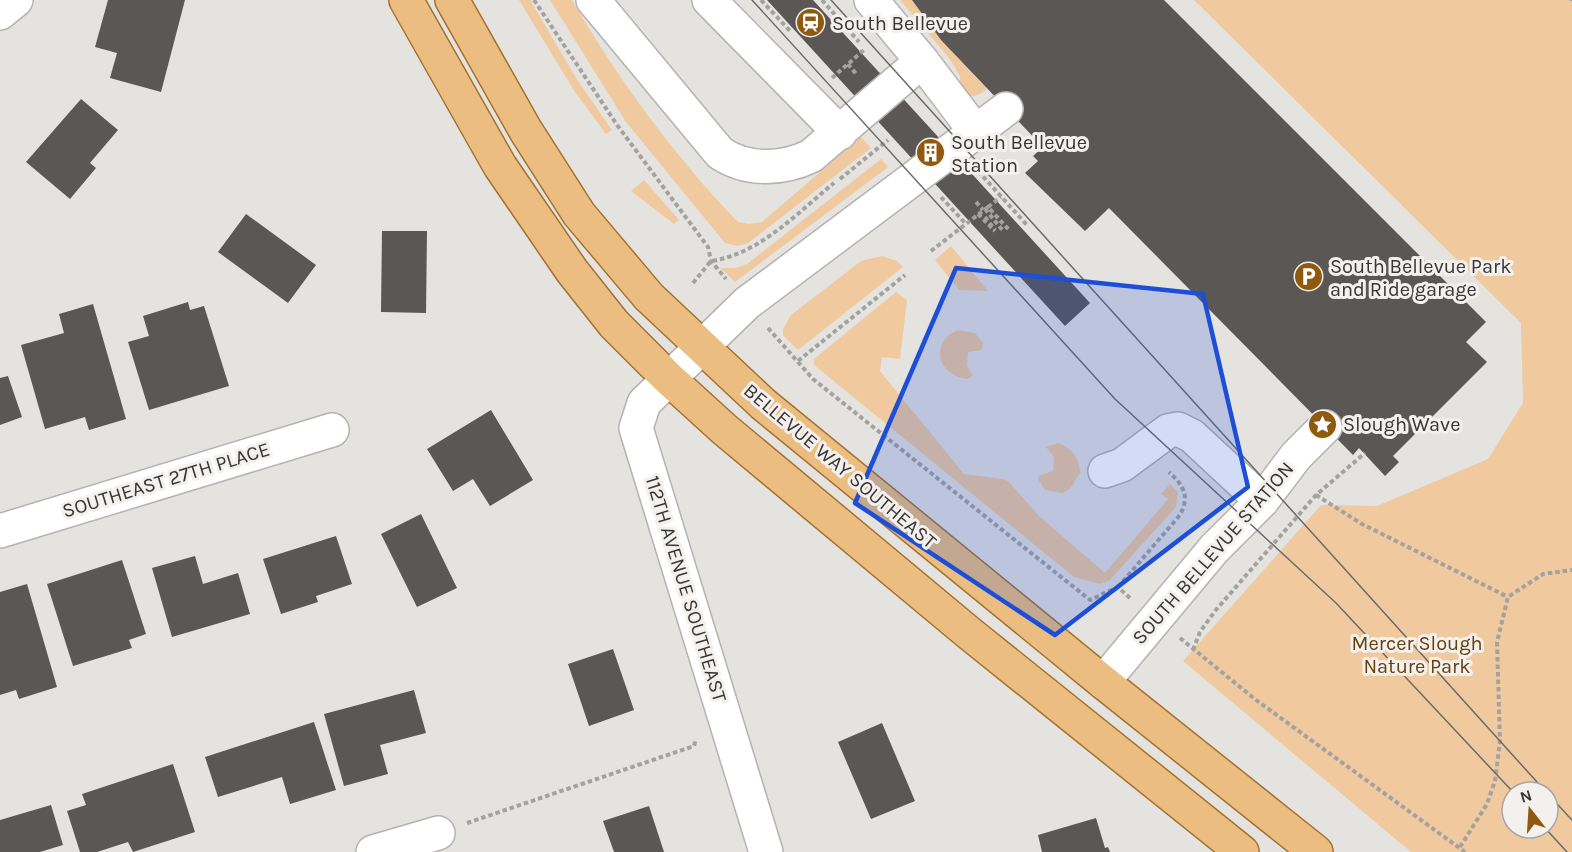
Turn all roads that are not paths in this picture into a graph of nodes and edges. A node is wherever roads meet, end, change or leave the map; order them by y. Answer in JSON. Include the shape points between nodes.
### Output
{"nodes":[{"id":1,"x":16,"y":0,"type":"edge"},
{"id":2,"x":406,"y":0,"type":"edge"},
{"id":3,"x":452,"y":0,"type":"edge"},
{"id":4,"x":593,"y":0,"type":"edge"},
{"id":5,"x":709,"y":0,"type":"edge"},
{"id":6,"x":871,"y":0,"type":"edge"},
{"id":7,"x":0,"y":13,"type":"edge"},
{"id":8,"x":922,"y":61,"type":"junction"},
{"id":9,"x":1006,"y":109,"type":"dead end"},
{"id":10,"x":975,"y":131,"type":"junction"},
{"id":11,"x":840,"y":133,"type":"junction"},
{"id":12,"x":700,"y":347,"type":"junction"},
{"id":13,"x":668,"y":378,"type":"junction"},
{"id":14,"x":1325,"y":427,"type":"dead end"},
{"id":15,"x":332,"y":430,"type":"dead end"},
{"id":16,"x":1105,"y":471,"type":"dead end"},
{"id":17,"x":1262,"y":501,"type":"junction"},
{"id":18,"x":0,"y":531,"type":"edge"},
{"id":19,"x":1103,"y":682,"type":"junction"},
{"id":20,"x":1078,"y":719,"type":"junction"},
{"id":21,"x":438,"y":833,"type":"road end"},
{"id":22,"x":373,"y":852,"type":"edge"},
{"id":23,"x":766,"y":852,"type":"edge"},
{"id":24,"x":1242,"y":852,"type":"edge"},
{"id":25,"x":1316,"y":852,"type":"edge"}],
"edges":[{"from":1,"to":7,"type":"street"},
{"from":2,"to":13,"type":"main road","via":[[500,166],[538,224],[614,324]]},
{"from":3,"to":12,"type":"main road","name":"BELLEVUE WAY SOUTHEAST","via":[[526,131],[579,214],[649,297]]},
{"from":4,"to":11,"type":"street","via":[[720,153],[735,163],[796,163]]},
{"from":5,"to":11,"type":"street"},
{"from":6,"to":8,"type":"street"},
{"from":8,"to":10,"type":"street"},
{"from":8,"to":11,"type":"street"},
{"from":9,"to":10,"type":"street","name":"112TH AVENUE SOUTHEAST"},
{"from":10,"to":12,"type":"street","name":"112TH AVENUE SOUTHEAST","via":[[747,303]]},
{"from":12,"to":13,"type":"street","name":"112TH AVENUE SOUTHEAST"},
{"from":12,"to":19,"type":"main road","name":"BELLEVUE WAY SOUTHEAST","via":[[763,404]]},
{"from":13,"to":20,"type":"main road","via":[[969,633]]},
{"from":13,"to":23,"type":"street","name":"112TH AVENUE SOUTHEAST","via":[[644,403],[636,428]]},
{"from":14,"to":17,"type":"street","name":"SOUTH BELLEVUE STATION","via":[[1296,456]]},
{"from":15,"to":18,"type":"street","name":"SOUTHEAST 27TH PLACE"},
{"from":16,"to":17,"type":"street","via":[[1122,465],[1168,431],[1178,429],[1192,436]]},
{"from":17,"to":19,"type":"street","name":"SOUTH BELLEVUE STATION","via":[[1214,549]]},
{"from":19,"to":20,"type":"main road"},
{"from":19,"to":25,"type":"main road","name":"BELLEVUE WAY SOUTHEAST"},
{"from":20,"to":24,"type":"main road"},
{"from":21,"to":22,"type":"street"}]}
